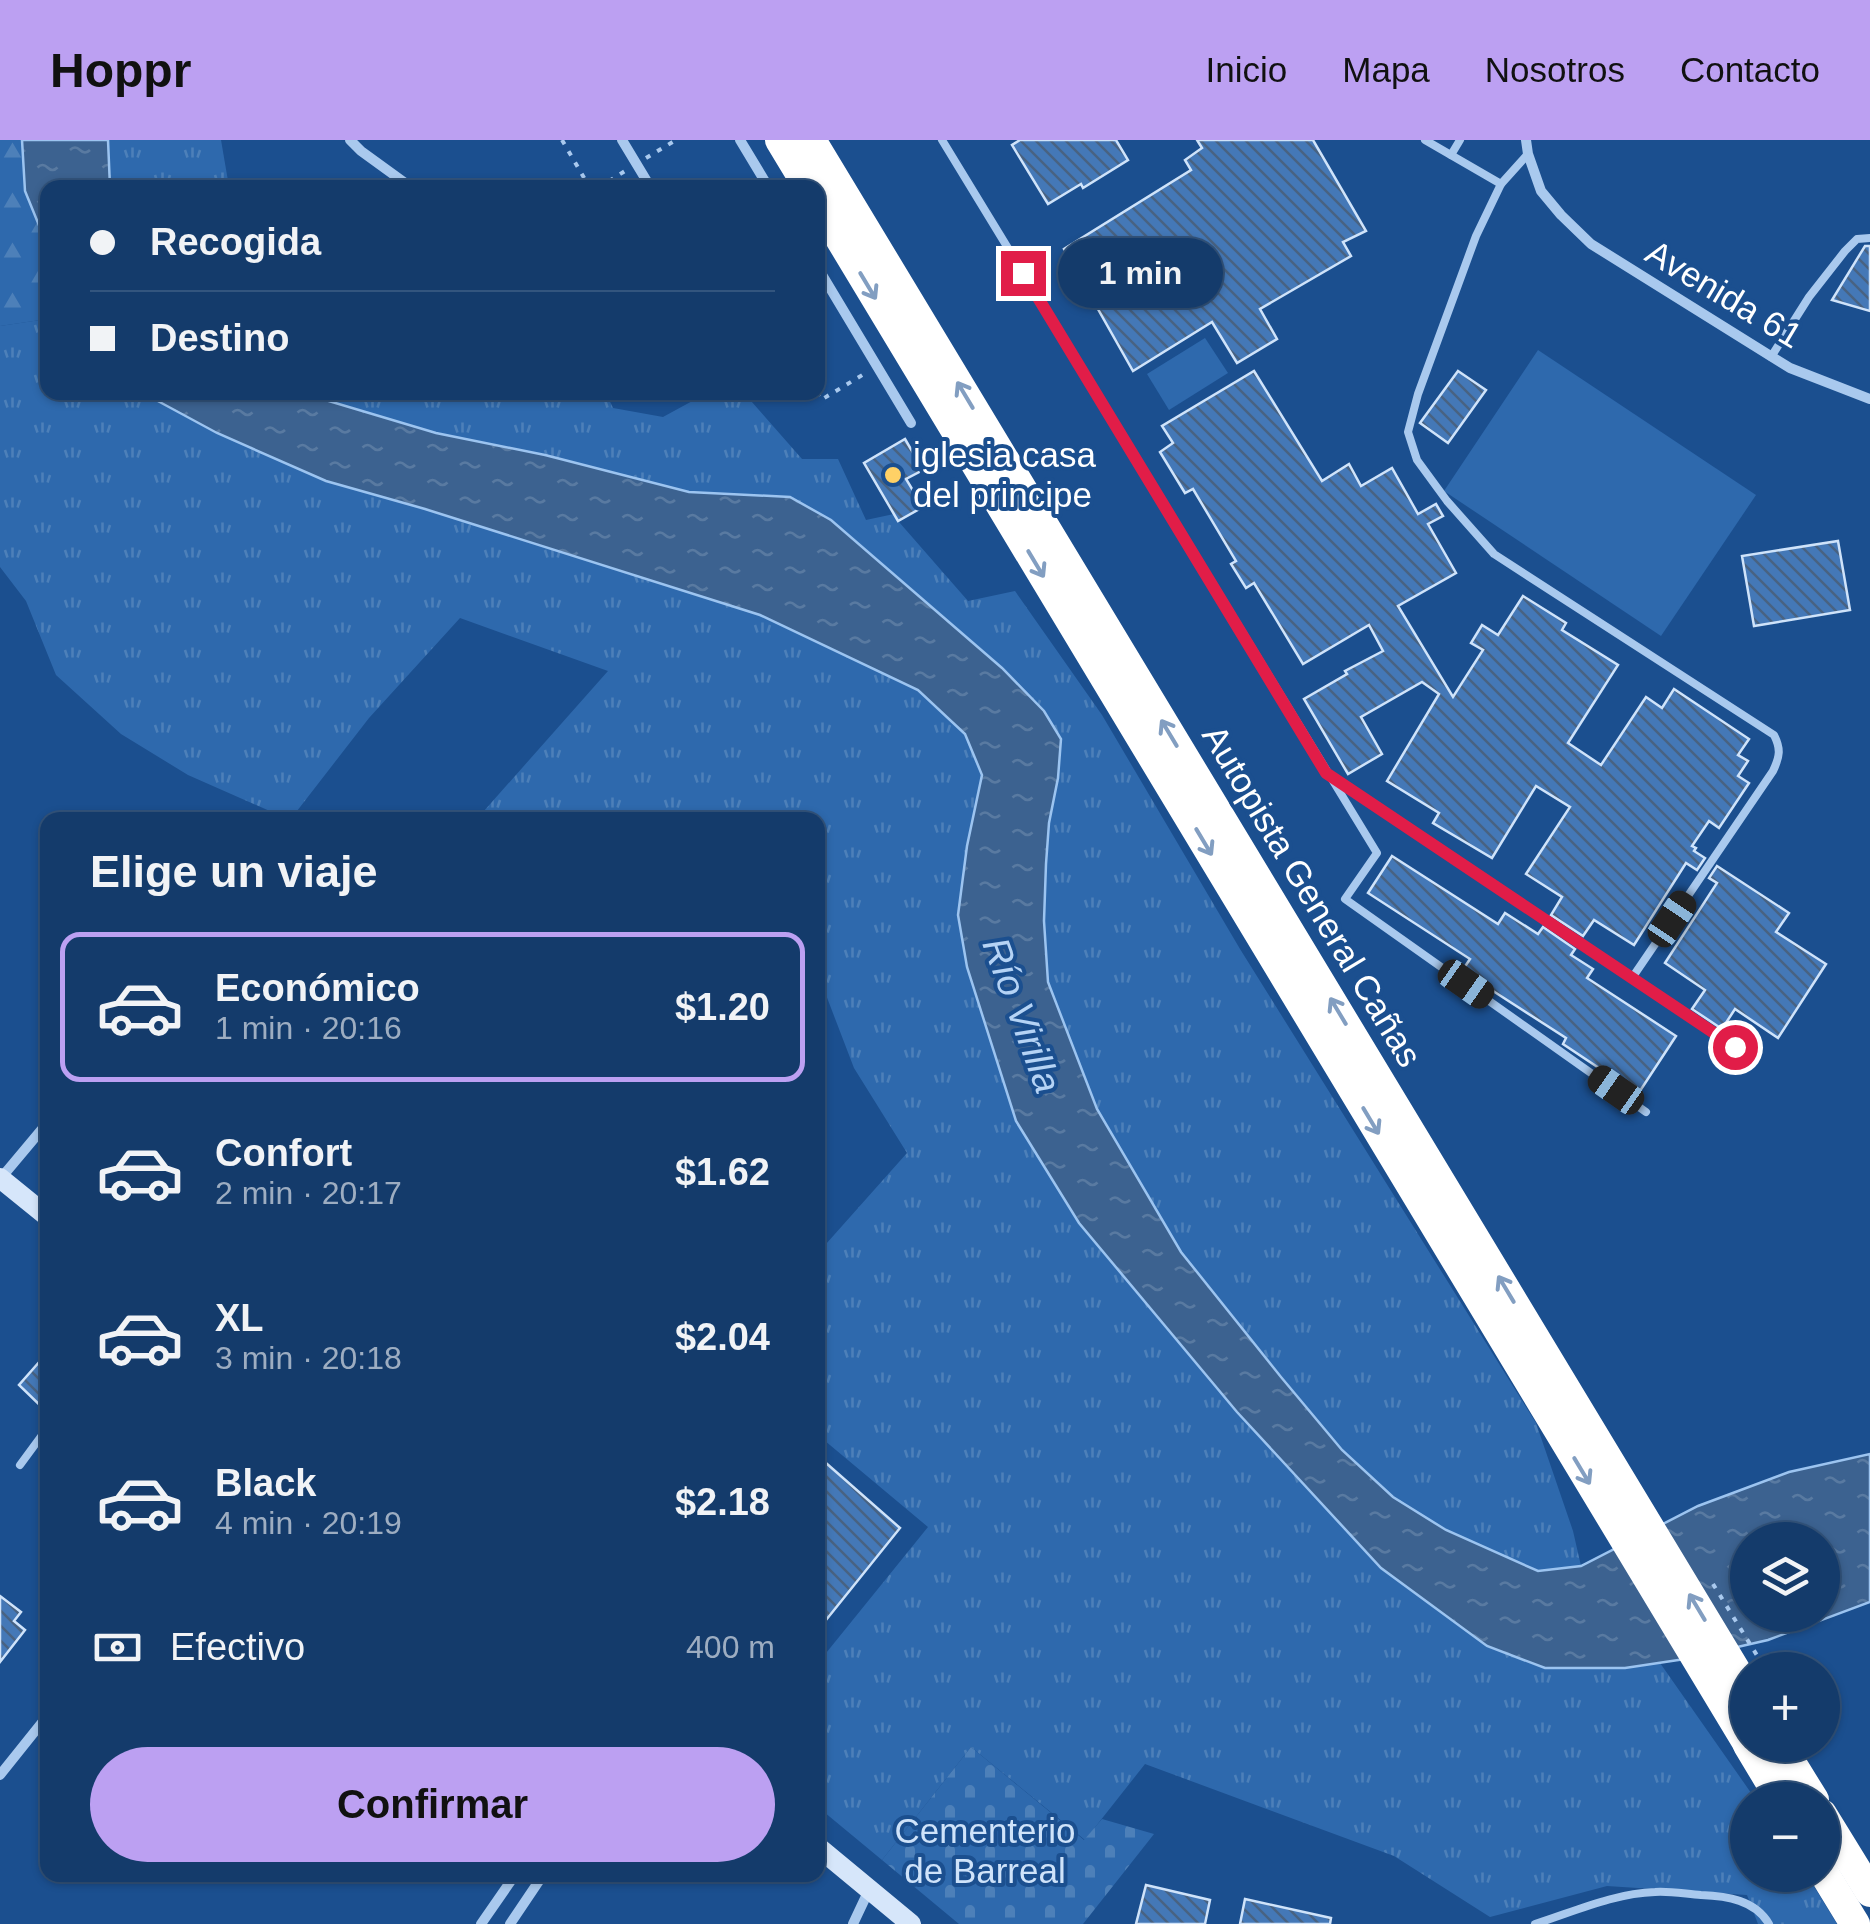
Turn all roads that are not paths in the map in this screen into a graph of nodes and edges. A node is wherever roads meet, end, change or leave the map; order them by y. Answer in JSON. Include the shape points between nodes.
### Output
{"nodes":[{"id":1,"x":350,"y":140,"type":"edge"},
{"id":2,"x":622,"y":140,"type":"edge"},
{"id":3,"x":740,"y":140,"type":"edge"},
{"id":4,"x":780,"y":140,"type":"edge"},
{"id":5,"x":811,"y":140,"type":"edge"},
{"id":6,"x":942,"y":140,"type":"edge"},
{"id":7,"x":1425,"y":140,"type":"edge"},
{"id":8,"x":1460,"y":140,"type":"edge"},
{"id":9,"x":1526,"y":140,"type":"edge"},
{"id":10,"x":1528,"y":154,"type":"junction"},
{"id":11,"x":1450,"y":155,"type":"junction"},
{"id":12,"x":401,"y":180,"type":"edge"},
{"id":13,"x":647,"y":180,"type":"edge"},
{"id":14,"x":764,"y":180,"type":"edge"},
{"id":15,"x":804,"y":180,"type":"edge"},
{"id":16,"x":1501,"y":184,"type":"junction"},
{"id":17,"x":825,"y":213,"type":"edge"},
{"id":18,"x":1870,"y":238,"type":"edge"},
{"id":19,"x":825,"y":280,"type":"edge"},
{"id":20,"x":1772,"y":357,"type":"junction"},
{"id":21,"x":1870,"y":399,"type":"edge"},
{"id":22,"x":911,"y":423,"type":"dead end"},
{"id":23,"x":1326,"y":773,"type":"junction"},
{"id":24,"x":1632,"y":978,"type":"junction"},
{"id":25,"x":1735,"y":1047,"type":"dead end"},
{"id":26,"x":1646,"y":1112,"type":"dead end"},
{"id":27,"x":40,"y":1131,"type":"edge"},
{"id":28,"x":0,"y":1178,"type":"edge"},
{"id":29,"x":40,"y":1210,"type":"edge"},
{"id":30,"x":1544,"y":1380,"type":"junction"},
{"id":31,"x":40,"y":1438,"type":"edge"},
{"id":32,"x":20,"y":1465,"type":"dead end"},
{"id":33,"x":1730,"y":1664,"type":"edge"},
{"id":34,"x":1730,"y":1700,"type":"edge"},
{"id":35,"x":40,"y":1724,"type":"edge"},
{"id":36,"x":1773,"y":1762,"type":"edge"},
{"id":37,"x":0,"y":1775,"type":"edge"},
{"id":38,"x":1795,"y":1782,"type":"edge"},
{"id":39,"x":1840,"y":1843,"type":"edge"},
{"id":40,"x":825,"y":1853,"type":"edge"},
{"id":41,"x":510,"y":1882,"type":"edge"},
{"id":42,"x":537,"y":1882,"type":"edge"},
{"id":43,"x":870,"y":1889,"type":"junction"},
{"id":44,"x":1835,"y":1892,"type":"edge"},
{"id":45,"x":1870,"y":1892,"type":"edge"},
{"id":46,"x":481,"y":1924,"type":"edge"},
{"id":47,"x":510,"y":1924,"type":"edge"},
{"id":48,"x":853,"y":1924,"type":"edge"},
{"id":49,"x":911,"y":1924,"type":"edge"},
{"id":50,"x":1535,"y":1924,"type":"edge"},
{"id":51,"x":1770,"y":1924,"type":"edge"},
{"id":52,"x":1855,"y":1924,"type":"edge"}],
"edges":[{"from":1,"to":12,"type":"street"},
{"from":2,"to":13,"type":"street"},
{"from":3,"to":14,"type":"street"},
{"from":4,"to":15,"type":"highway"},
{"from":30,"to":5,"type":"highway","name":"Autopista General Cañas","one_way":true},
{"from":6,"to":23,"type":"lane"},
{"from":7,"to":11,"type":"lane"},
{"from":8,"to":11,"type":"lane"},
{"from":9,"to":10,"type":"street","name":"Avenida 61"},
{"from":10,"to":16,"type":"lane"},
{"from":10,"to":20,"type":"street","name":"Avenida 61","via":[[1541,191],[1592,244]]},
{"from":11,"to":16,"type":"lane"},
{"from":16,"to":24,"type":"lane","via":[[1418,394],[1408,432],[1417,460],[1494,554],[1774,735],[1780,746],[1773,771]]},
{"from":17,"to":30,"type":"highway","name":"Autopista General Cañas","one_way":true},
{"from":18,"to":20,"type":"lane","via":[[1857,239],[1845,252]]},
{"from":19,"to":22,"type":"street"},
{"from":20,"to":21,"type":"street","name":"Avenida 61"},
{"from":23,"to":24,"type":"lane"},
{"from":23,"to":26,"type":"lane","via":[[1377,854],[1345,898]]},
{"from":24,"to":25,"type":"lane"},
{"from":27,"to":28,"type":"street"},
{"from":28,"to":29,"type":"main road"},
{"from":33,"to":30,"type":"highway","name":"Autopista General Cañas","one_way":true},
{"from":30,"to":34,"type":"highway","name":"Autopista General Cañas","one_way":true},
{"from":31,"to":32,"type":"lane"},
{"from":35,"to":37,"type":"street"},
{"from":36,"to":38,"type":"highway","name":"Autopista General Cañas"},
{"from":39,"to":45,"type":"highway"},
{"from":40,"to":43,"type":"main road"},
{"from":41,"to":46,"type":"street"},
{"from":42,"to":47,"type":"street"},
{"from":43,"to":48,"type":"street"},
{"from":43,"to":49,"type":"main road"},
{"from":44,"to":52,"type":"highway"},
{"from":50,"to":51,"type":"lane","via":[[1653,1892],[1730,1897]]}]}
